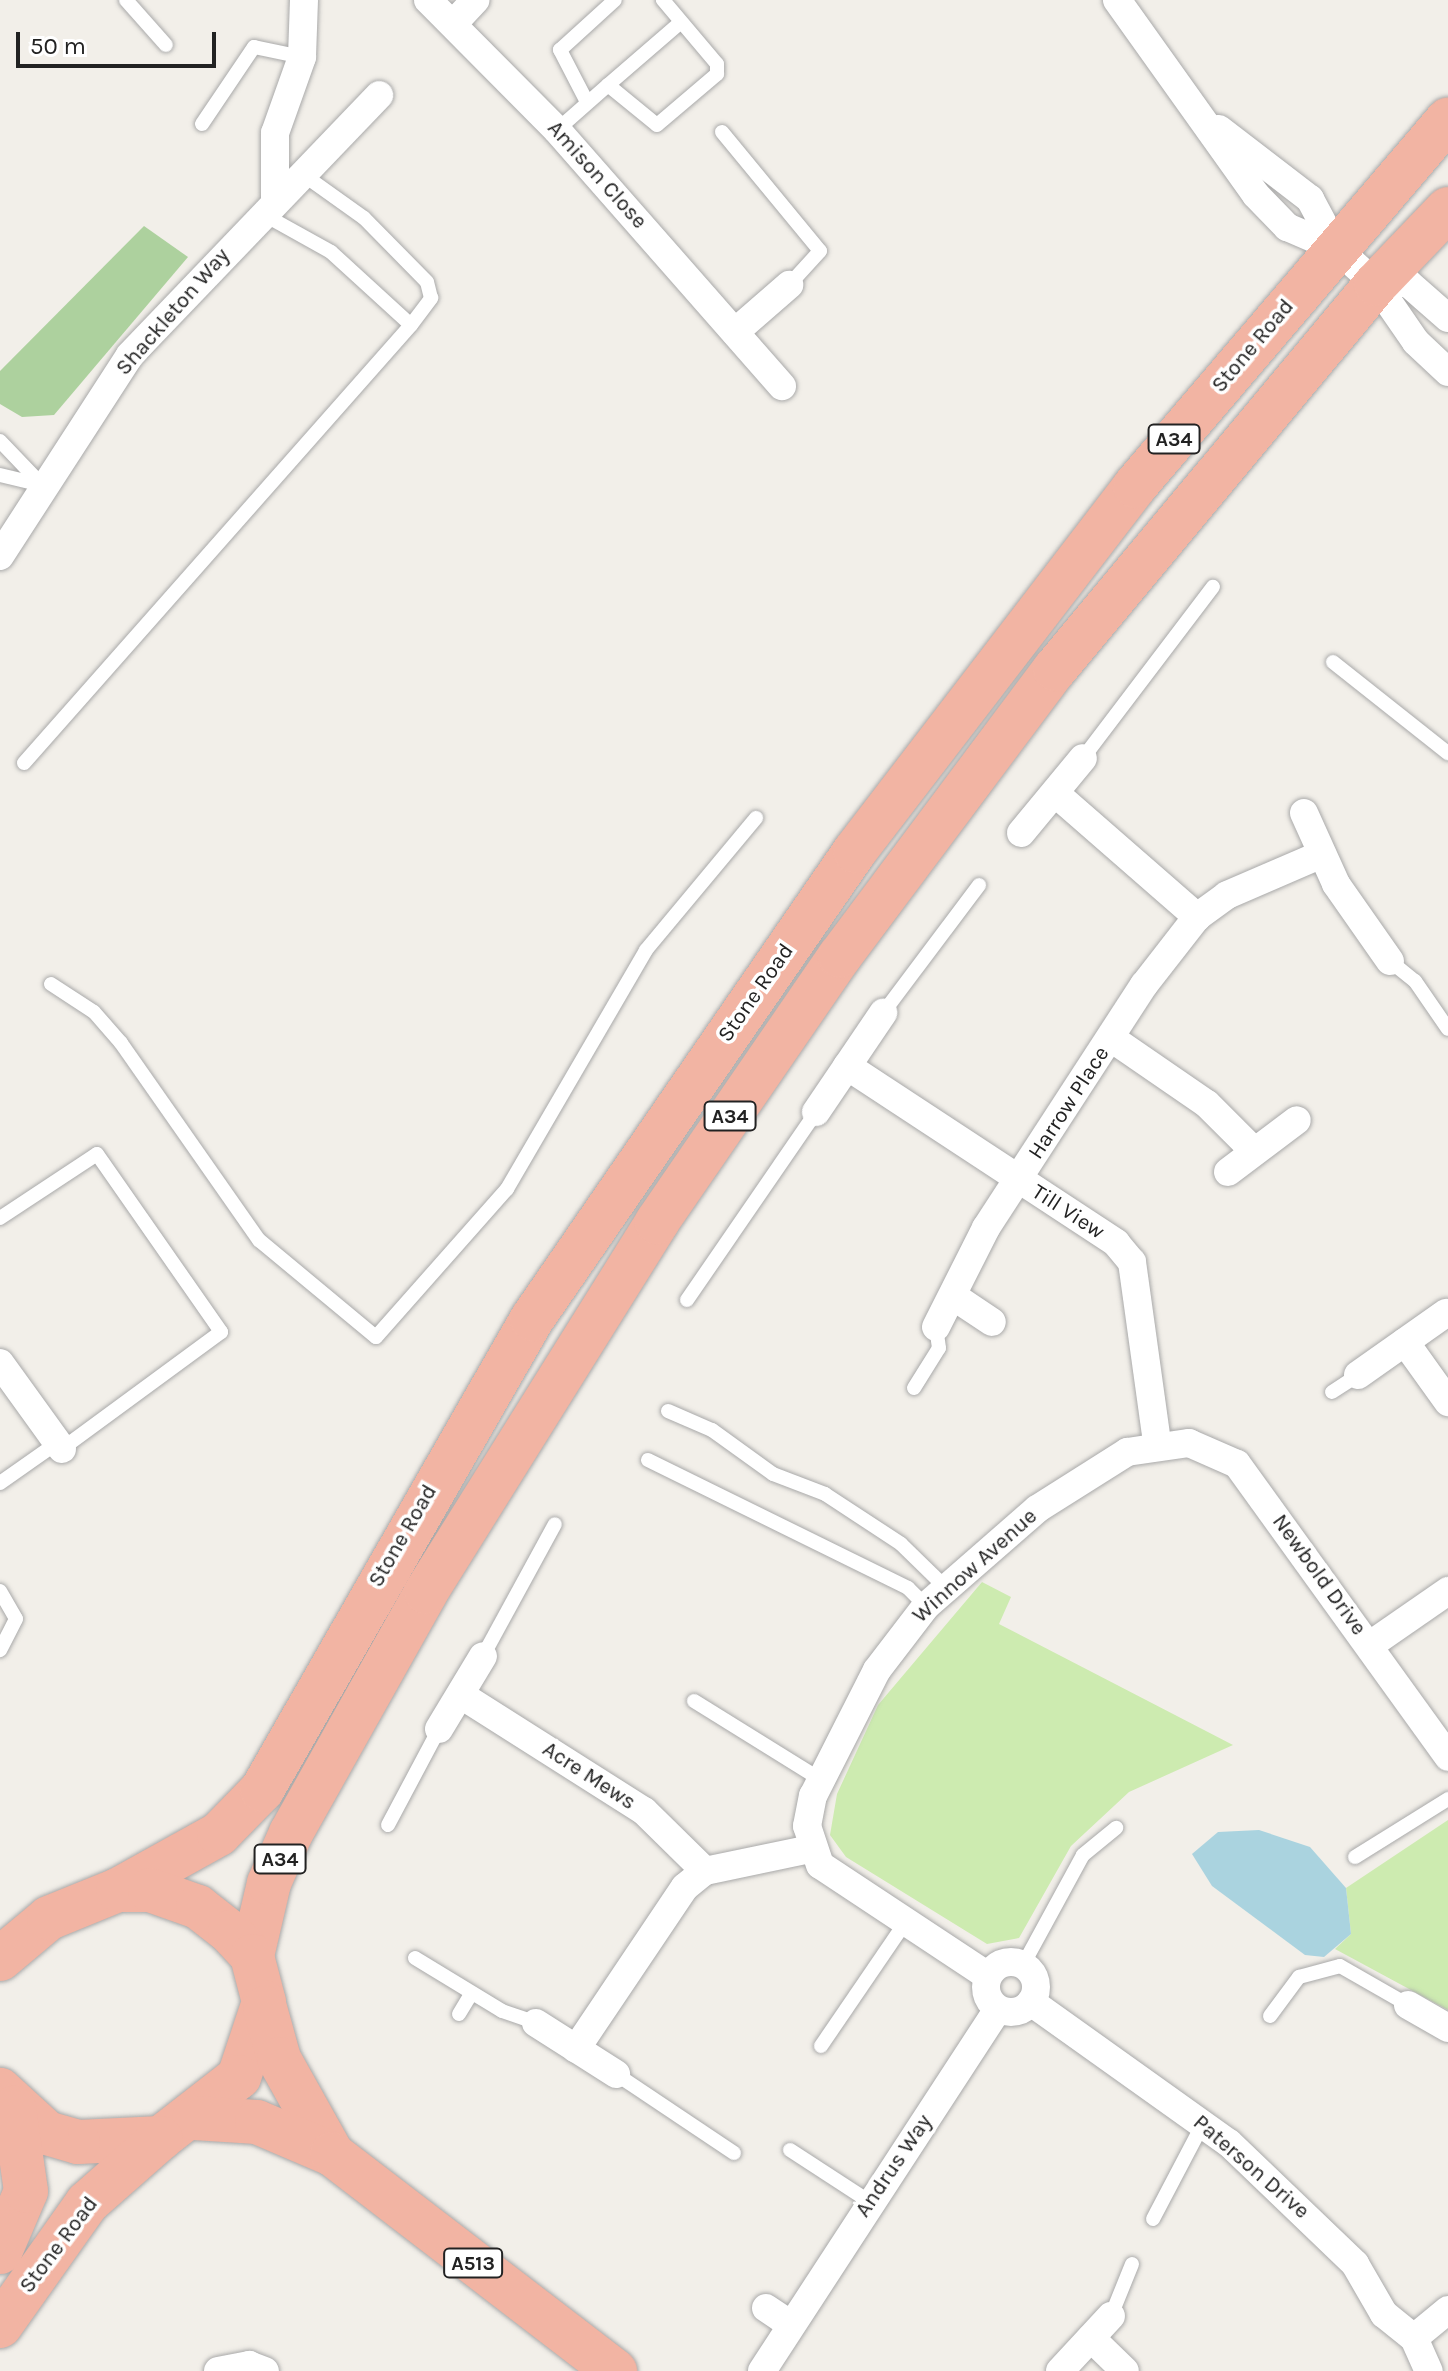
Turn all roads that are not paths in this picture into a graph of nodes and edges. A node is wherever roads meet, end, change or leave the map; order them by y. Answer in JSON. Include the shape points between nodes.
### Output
{"nodes":[{"id":1,"x":126,"y":0,"type":"edge"},
{"id":2,"x":304,"y":0,"type":"edge"},
{"id":3,"x":428,"y":0,"type":"edge"},
{"id":4,"x":475,"y":0,"type":"edge"},
{"id":5,"x":615,"y":0,"type":"edge"},
{"id":6,"x":663,"y":0,"type":"edge"},
{"id":7,"x":1117,"y":0,"type":"edge"},
{"id":8,"x":681,"y":22,"type":"junction"},
{"id":9,"x":453,"y":24,"type":"junction"},
{"id":10,"x":166,"y":45,"type":"dead end"},
{"id":11,"x":302,"y":57,"type":"junction"},
{"id":12,"x":608,"y":85,"type":"junction"},
{"id":13,"x":379,"y":95,"type":"dead end"},
{"id":14,"x":587,"y":102,"type":"junction"},
{"id":15,"x":1448,"y":120,"type":"edge"},
{"id":16,"x":202,"y":124,"type":"dead end"},
{"id":17,"x":557,"y":130,"type":"junction"},
{"id":18,"x":722,"y":132,"type":"dead end"},
{"id":19,"x":301,"y":173,"type":"junction"},
{"id":20,"x":268,"y":207,"type":"junction"},
{"id":21,"x":1448,"y":209,"type":"edge"},
{"id":22,"x":1336,"y":248,"type":"junction"},
{"id":23,"x":1376,"y":284,"type":"junction"},
{"id":24,"x":789,"y":285,"type":"joint"},
{"id":25,"x":1448,"y":318,"type":"edge"},
{"id":26,"x":411,"y":325,"type":"junction"},
{"id":27,"x":735,"y":332,"type":"junction"},
{"id":28,"x":1448,"y":372,"type":"edge"},
{"id":29,"x":782,"y":386,"type":"dead end"},
{"id":30,"x":0,"y":441,"type":"edge"},
{"id":31,"x":0,"y":475,"type":"edge"},
{"id":32,"x":42,"y":485,"type":"junction"},
{"id":33,"x":0,"y":556,"type":"edge"},
{"id":34,"x":1213,"y":587,"type":"dead end"},
{"id":35,"x":1333,"y":662,"type":"dead end"},
{"id":36,"x":1448,"y":753,"type":"edge"},
{"id":37,"x":1083,"y":758,"type":"joint"},
{"id":38,"x":24,"y":763,"type":"dead end"},
{"id":39,"x":1055,"y":793,"type":"junction"},
{"id":40,"x":1304,"y":813,"type":"dead end"},
{"id":41,"x":756,"y":818,"type":"dead end"},
{"id":42,"x":1021,"y":833,"type":"dead end"},
{"id":43,"x":1320,"y":855,"type":"junction"},
{"id":44,"x":979,"y":885,"type":"dead end"},
{"id":45,"x":1197,"y":917,"type":"junction"},
{"id":46,"x":1390,"y":961,"type":"joint"},
{"id":47,"x":51,"y":984,"type":"dead end"},
{"id":48,"x":883,"y":1013,"type":"joint"},
{"id":49,"x":1448,"y":1029,"type":"edge"},
{"id":50,"x":1111,"y":1038,"type":"junction"},
{"id":51,"x":847,"y":1066,"type":"junction"},
{"id":52,"x":816,"y":1112,"type":"joint"},
{"id":53,"x":1297,"y":1120,"type":"dead end"},
{"id":54,"x":1254,"y":1151,"type":"junction"},
{"id":55,"x":1228,"y":1172,"type":"dead end"},
{"id":56,"x":1019,"y":1179,"type":"junction"},
{"id":57,"x":0,"y":1218,"type":"edge"},
{"id":58,"x":956,"y":1298,"type":"junction"},
{"id":59,"x":687,"y":1300,"type":"dead end"},
{"id":60,"x":1446,"y":1313,"type":"edge"},
{"id":61,"x":992,"y":1322,"type":"dead end"},
{"id":62,"x":936,"y":1327,"type":"joint"},
{"id":63,"x":1405,"y":1342,"type":"junction"},
{"id":64,"x":0,"y":1363,"type":"edge"},
{"id":65,"x":1358,"y":1375,"type":"joint"},
{"id":66,"x":914,"y":1388,"type":"dead end"},
{"id":67,"x":1332,"y":1392,"type":"dead end"},
{"id":68,"x":1448,"y":1402,"type":"edge"},
{"id":69,"x":668,"y":1411,"type":"dead end"},
{"id":70,"x":1157,"y":1443,"type":"junction"},
{"id":71,"x":59,"y":1446,"type":"junction"},
{"id":72,"x":648,"y":1460,"type":"dead end"},
{"id":73,"x":0,"y":1483,"type":"edge"},
{"id":74,"x":555,"y":1524,"type":"dead end"},
{"id":75,"x":0,"y":1591,"type":"edge"},
{"id":76,"x":1448,"y":1591,"type":"edge"},
{"id":77,"x":935,"y":1596,"type":"junction"},
{"id":78,"x":1370,"y":1645,"type":"junction"},
{"id":79,"x":0,"y":1650,"type":"edge"},
{"id":80,"x":483,"y":1656,"type":"joint"},
{"id":81,"x":461,"y":1695,"type":"junction"},
{"id":82,"x":694,"y":1701,"type":"dead end"},
{"id":83,"x":439,"y":1729,"type":"joint"},
{"id":84,"x":1448,"y":1757,"type":"edge"},
{"id":85,"x":820,"y":1779,"type":"junction"},
{"id":86,"x":1448,"y":1799,"type":"edge"},
{"id":87,"x":388,"y":1825,"type":"dead end"},
{"id":88,"x":1116,"y":1828,"type":"dead end"},
{"id":89,"x":810,"y":1849,"type":"junction"},
{"id":90,"x":1355,"y":1857,"type":"dead end"},
{"id":91,"x":705,"y":1871,"type":"junction"},
{"id":92,"x":118,"y":1890,"type":"junction"},
{"id":93,"x":49,"y":1918,"type":"junction"},
{"id":94,"x":0,"y":1922,"type":"edge"},
{"id":95,"x":905,"y":1923,"type":"junction"},
{"id":96,"x":252,"y":1956,"type":"junction"},
{"id":97,"x":415,"y":1958,"type":"dead end"},
{"id":98,"x":0,"y":1959,"type":"edge"},
{"id":99,"x":1023,"y":1965,"type":"junction"},
{"id":100,"x":988,"y":1976,"type":"junction"},
{"id":101,"x":471,"y":1994,"type":"junction"},
{"id":102,"x":264,"y":2002,"type":"junction"},
{"id":103,"x":1031,"y":2002,"type":"junction"},
{"id":104,"x":1408,"y":2005,"type":"joint"},
{"id":105,"x":998,"y":2009,"type":"junction"},
{"id":106,"x":459,"y":2014,"type":"dead end"},
{"id":107,"x":1270,"y":2016,"type":"dead end"},
{"id":108,"x":536,"y":2023,"type":"joint"},
{"id":109,"x":1448,"y":2028,"type":"edge"},
{"id":110,"x":821,"y":2046,"type":"dead end"},
{"id":111,"x":576,"y":2049,"type":"junction"},
{"id":112,"x":616,"y":2074,"type":"joint"},
{"id":113,"x":7,"y":2099,"type":"edge"},
{"id":114,"x":1204,"y":2122,"type":"junction"},
{"id":115,"x":178,"y":2128,"type":"junction"},
{"id":116,"x":790,"y":2150,"type":"dead end"},
{"id":117,"x":734,"y":2153,"type":"dead end"},
{"id":118,"x":332,"y":2154,"type":"junction"},
{"id":119,"x":870,"y":2202,"type":"junction"},
{"id":120,"x":1153,"y":2219,"type":"dead end"},
{"id":121,"x":0,"y":2252,"type":"edge"},
{"id":122,"x":1132,"y":2264,"type":"dead end"},
{"id":123,"x":766,"y":2308,"type":"dead end"},
{"id":124,"x":1448,"y":2310,"type":"edge"},
{"id":125,"x":1111,"y":2316,"type":"joint"},
{"id":126,"x":790,"y":2324,"type":"junction"},
{"id":127,"x":0,"y":2326,"type":"edge"},
{"id":128,"x":1091,"y":2338,"type":"junction"},
{"id":129,"x":1414,"y":2338,"type":"junction"},
{"id":130,"x":218,"y":2371,"type":"edge"},
{"id":131,"x":265,"y":2371,"type":"edge"},
{"id":132,"x":615,"y":2371,"type":"edge"},
{"id":133,"x":762,"y":2371,"type":"edge"},
{"id":134,"x":1060,"y":2371,"type":"edge"},
{"id":135,"x":1125,"y":2371,"type":"edge"},
{"id":136,"x":1429,"y":2371,"type":"edge"}],
"edges":[{"from":1,"to":10,"type":"lane"},
{"from":2,"to":11,"type":"street"},
{"from":3,"to":9,"type":"street","name":"Amison Close"},
{"from":4,"to":9,"type":"street"},
{"from":5,"to":14,"type":"lane","via":[[560,50]]},
{"from":6,"to":8,"type":"lane"},
{"from":7,"to":22,"type":"street","via":[[1287,227]]},
{"from":8,"to":12,"type":"lane"},
{"from":8,"to":12,"type":"lane","via":[[719,70],[664,121],[651,122]]},
{"from":9,"to":17,"type":"street","name":"Amison Close"},
{"from":11,"to":16,"type":"lane","via":[[254,47]]},
{"from":11,"to":20,"type":"street","via":[[275,133]]},
{"from":12,"to":14,"type":"lane"},
{"from":13,"to":19,"type":"street","name":"Shackleton Way"},
{"from":14,"to":17,"type":"lane"},
{"from":15,"to":22,"type":"highway","name":"Stone Road","number":"A34"},
{"from":17,"to":27,"type":"street","name":"Amison Close"},
{"from":18,"to":24,"type":"lane","via":[[820,251]]},
{"from":19,"to":20,"type":"street","name":"Shackleton Way"},
{"from":19,"to":26,"type":"lane","via":[[364,218],[427,282],[431,298]]},
{"from":20,"to":26,"type":"lane","via":[[331,252]]},
{"from":20,"to":32,"type":"street","name":"Shackleton Way","via":[[130,355]]},
{"from":21,"to":23,"type":"highway","number":"A34"},
{"from":22,"to":23,"type":"street"},
{"from":22,"to":92,"type":"highway","name":"Stone Road","number":"A34","via":[[1017,634],[837,876],[532,1319],[262,1790],[219,1834]]},
{"from":23,"to":25,"type":"street","via":[[1408,283]]},
{"from":23,"to":28,"type":"street","via":[[1416,342]]},
{"from":23,"to":96,"type":"highway","number":"A34","via":[[1055,669],[840,956],[657,1222],[426,1592],[291,1833],[269,1883]]},
{"from":24,"to":27,"type":"street"},
{"from":26,"to":38,"type":"lane"},
{"from":27,"to":29,"type":"street","name":"Amison Close"},
{"from":30,"to":32,"type":"lane"},
{"from":31,"to":32,"type":"lane"},
{"from":32,"to":33,"type":"street","name":"Shackleton Way"},
{"from":34,"to":37,"type":"lane"},
{"from":35,"to":36,"type":"lane"},
{"from":37,"to":39,"type":"street"},
{"from":39,"to":42,"type":"street"},
{"from":39,"to":45,"type":"street"},
{"from":40,"to":43,"type":"street"},
{"from":41,"to":47,"type":"lane","via":[[646,950],[507,1189],[376,1337],[259,1240],[121,1043],[94,1012]]},
{"from":43,"to":45,"type":"street","name":"Harrow Place","via":[[1227,895]]},
{"from":43,"to":46,"type":"street"},
{"from":44,"to":48,"type":"lane"},
{"from":45,"to":50,"type":"street","name":"Harrow Place"},
{"from":46,"to":49,"type":"lane","via":[[1415,981]]},
{"from":48,"to":51,"type":"street"},
{"from":50,"to":54,"type":"street","via":[[1218,1112]]},
{"from":50,"to":56,"type":"street","name":"Harrow Place"},
{"from":51,"to":52,"type":"street"},
{"from":51,"to":56,"type":"street","name":"Till View"},
{"from":52,"to":59,"type":"lane"},
{"from":53,"to":54,"type":"street"},
{"from":54,"to":55,"type":"street"},
{"from":56,"to":58,"type":"street","name":"Harrow Place","via":[[986,1228]]},
{"from":56,"to":70,"type":"street","name":"Till View","via":[[1116,1243],[1132,1262]]},
{"from":57,"to":71,"type":"lane","via":[[97,1154],[221,1332]]},
{"from":58,"to":61,"type":"street"},
{"from":58,"to":62,"type":"street","name":"Harrow Place"},
{"from":60,"to":63,"type":"street"},
{"from":62,"to":66,"type":"lane","via":[[939,1348]]},
{"from":63,"to":65,"type":"street"},
{"from":63,"to":68,"type":"street"},
{"from":64,"to":71,"type":"street"},
{"from":65,"to":67,"type":"lane"},
{"from":69,"to":77,"type":"lane","via":[[712,1430],[773,1474],[825,1494],[901,1544]]},
{"from":70,"to":77,"type":"street","name":"Winnow Avenue","via":[[1081,1477]]},
{"from":70,"to":78,"type":"street","name":"Newbold Drive","via":[[1189,1443],[1237,1464]]},
{"from":71,"to":73,"type":"lane"},
{"from":72,"to":77,"type":"lane","via":[[908,1588]]},
{"from":74,"to":80,"type":"lane"},
{"from":75,"to":79,"type":"lane","via":[[16,1619]]},
{"from":76,"to":78,"type":"street"},
{"from":77,"to":85,"type":"street","name":"Winnow Avenue","via":[[877,1670]]},
{"from":78,"to":84,"type":"street","name":"Newbold Drive"},
{"from":80,"to":81,"type":"street"},
{"from":81,"to":83,"type":"street"},
{"from":81,"to":91,"type":"street","name":"Acre Mews","via":[[644,1811]]},
{"from":82,"to":85,"type":"lane"},
{"from":83,"to":87,"type":"lane"},
{"from":85,"to":89,"type":"street","name":"Winnow Avenue","via":[[807,1826]]},
{"from":86,"to":90,"type":"lane"},
{"from":88,"to":99,"type":"lane","via":[[1083,1855]]},
{"from":89,"to":91,"type":"street"},
{"from":89,"to":95,"type":"street","via":[[834,1878]]},
{"from":91,"to":111,"type":"street","via":[[685,1887]]},
{"from":92,"to":93,"type":"highway","name":"Stone Road"},
{"from":92,"to":96,"type":"highway","via":[[150,1890],[198,1907]]},
{"from":93,"to":94,"type":"highway"},
{"from":93,"to":98,"type":"highway"},
{"from":95,"to":100,"type":"street"},
{"from":95,"to":110,"type":"lane"},
{"from":96,"to":102,"type":"highway"},
{"from":97,"to":101,"type":"lane"},
{"from":99,"to":100,"type":"street","via":[[999,1964]]},
{"from":99,"to":103,"type":"street","via":[[1035,1977]]},
{"from":100,"to":105,"type":"street","via":[[987,1995]]},
{"from":101,"to":106,"type":"lane"},
{"from":101,"to":108,"type":"lane"},
{"from":102,"to":115,"type":"highway","name":"Stone Road","via":[[239,2077]]},
{"from":102,"to":118,"type":"highway","number":"A513","via":[[279,2059]]},
{"from":103,"to":105,"type":"street","via":[[1017,2011]]},
{"from":103,"to":114,"type":"street","name":"Paterson Drive"},
{"from":104,"to":107,"type":"lane","via":[[1340,1966],[1299,1977]]},
{"from":104,"to":109,"type":"street"},
{"from":105,"to":119,"type":"street","name":"Andrus Way"},
{"from":108,"to":111,"type":"street"},
{"from":111,"to":112,"type":"street"},
{"from":112,"to":117,"type":"lane"},
{"from":113,"to":115,"type":"highway","via":[[47,2133],[78,2142]]},
{"from":113,"to":121,"type":"highway","name":"Stone Road","via":[[26,2191]]},
{"from":114,"to":120,"type":"lane"},
{"from":114,"to":129,"type":"street","name":"Paterson Drive","via":[[1338,2245],[1384,2314]]},
{"from":115,"to":118,"type":"highway","number":"A513","via":[[257,2122]]},
{"from":115,"to":127,"type":"highway","name":"Stone Road","via":[[87,2203]]},
{"from":116,"to":119,"type":"lane"},
{"from":118,"to":132,"type":"highway","number":"A513"},
{"from":119,"to":126,"type":"street","name":"Andrus Way"},
{"from":122,"to":125,"type":"lane"},
{"from":123,"to":126,"type":"street"},
{"from":124,"to":129,"type":"street"},
{"from":125,"to":128,"type":"street"},
{"from":126,"to":133,"type":"street","name":"Andrus Way"},
{"from":128,"to":134,"type":"street"},
{"from":128,"to":135,"type":"street"},
{"from":129,"to":136,"type":"street","name":"Paterson Drive"},
{"from":130,"to":131,"type":"street"}]}
